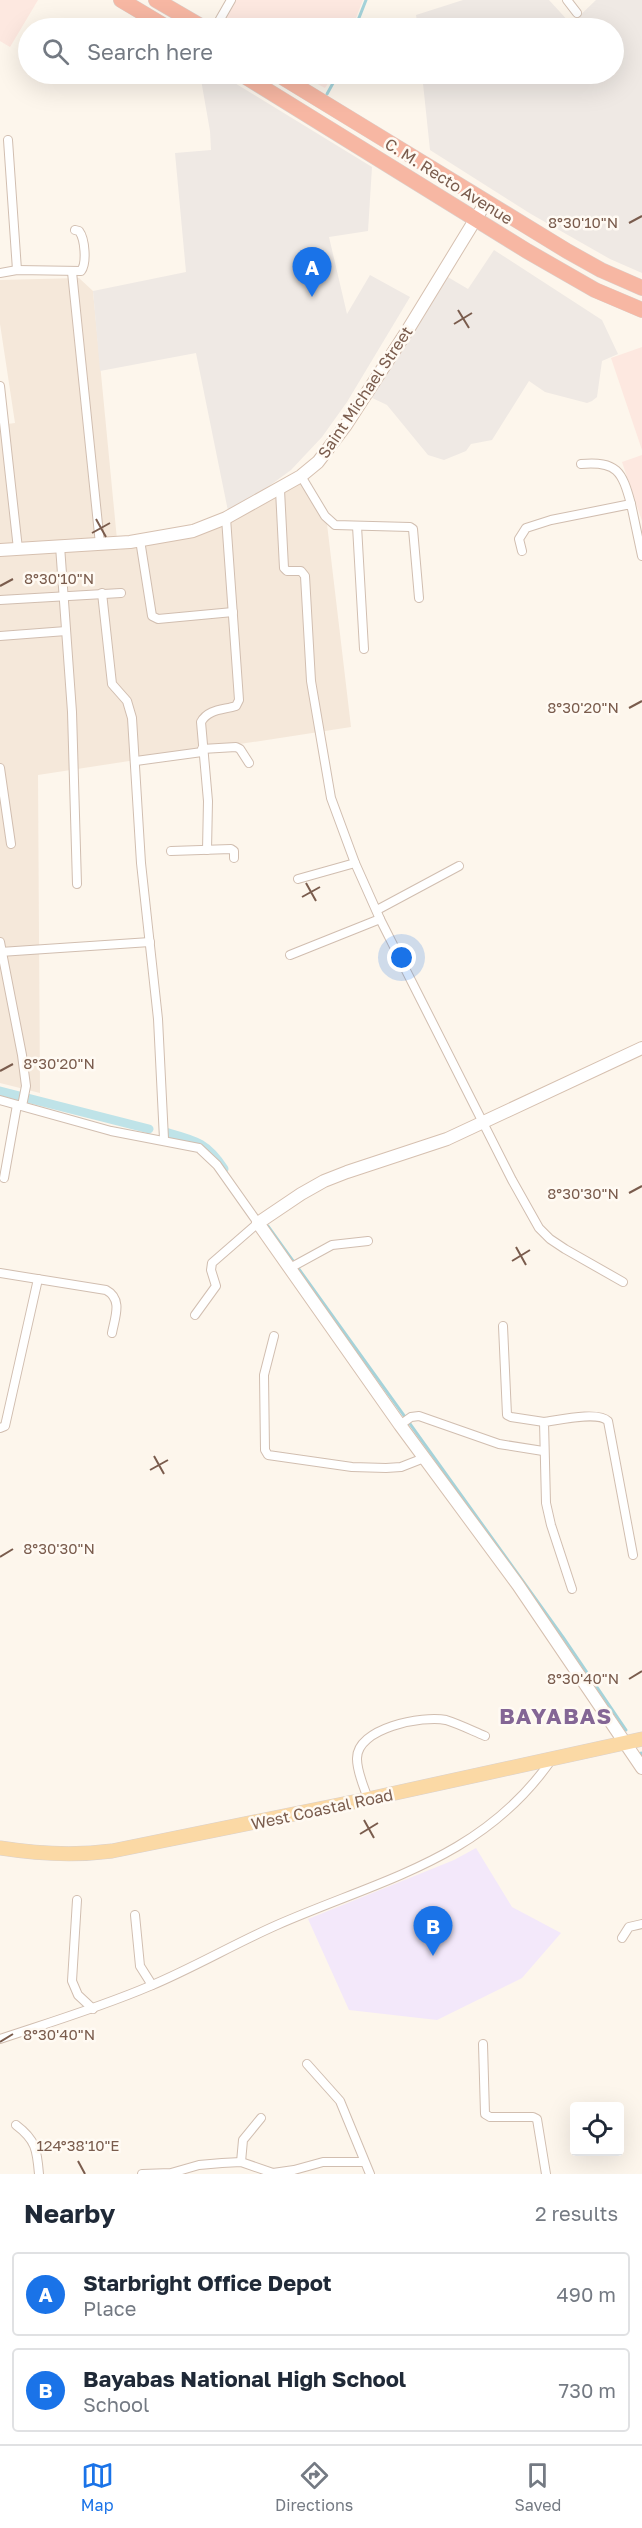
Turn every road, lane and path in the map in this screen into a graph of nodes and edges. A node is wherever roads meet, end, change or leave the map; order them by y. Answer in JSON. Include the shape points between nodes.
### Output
{"nodes":[{"id":1,"x":121,"y":0,"type":"edge"},
{"id":2,"x":156,"y":0,"type":"edge"},
{"id":3,"x":231,"y":0,"type":"edge"},
{"id":4,"x":567,"y":0,"type":"edge"},
{"id":5,"x":577,"y":13,"type":"dead end"},
{"id":6,"x":151,"y":18,"type":"edge"},
{"id":7,"x":187,"y":18,"type":"edge"},
{"id":8,"x":221,"y":18,"type":"edge"},
{"id":9,"x":257,"y":84,"type":"edge"},
{"id":10,"x":293,"y":84,"type":"edge"},
{"id":11,"x":8,"y":140,"type":"dead end"},
{"id":12,"x":486,"y":202,"type":"junction"},
{"id":13,"x":476,"y":219,"type":"junction"},
{"id":14,"x":75,"y":230,"type":"dead end"},
{"id":15,"x":17,"y":270,"type":"junction"},
{"id":16,"x":72,"y":272,"type":"junction"},
{"id":17,"x":0,"y":273,"type":"edge"},
{"id":18,"x":642,"y":288,"type":"edge"},
{"id":19,"x":642,"y":310,"type":"edge"},
{"id":20,"x":0,"y":386,"type":"edge"},
{"id":21,"x":2,"y":423,"type":"edge"},
{"id":22,"x":581,"y":464,"type":"dead end"},
{"id":23,"x":301,"y":476,"type":"junction"},
{"id":24,"x":280,"y":490,"type":"junction"},
{"id":25,"x":631,"y":504,"type":"junction"},
{"id":26,"x":226,"y":519,"type":"junction"},
{"id":27,"x":357,"y":526,"type":"junction"},
{"id":28,"x":140,"y":540,"type":"junction"},
{"id":29,"x":100,"y":544,"type":"junction"},
{"id":30,"x":60,"y":546,"type":"junction"},
{"id":31,"x":18,"y":549,"type":"junction"},
{"id":32,"x":0,"y":550,"type":"edge"},
{"id":33,"x":522,"y":551,"type":"dead end"},
{"id":34,"x":642,"y":556,"type":"edge"},
{"id":35,"x":102,"y":593,"type":"junction"},
{"id":36,"x":121,"y":593,"type":"dead end"},
{"id":37,"x":63,"y":597,"type":"junction"},
{"id":38,"x":419,"y":598,"type":"dead end"},
{"id":39,"x":0,"y":600,"type":"edge"},
{"id":40,"x":233,"y":612,"type":"junction"},
{"id":41,"x":66,"y":631,"type":"junction"},
{"id":42,"x":0,"y":636,"type":"edge"},
{"id":43,"x":364,"y":649,"type":"dead end"},
{"id":44,"x":202,"y":750,"type":"junction"},
{"id":45,"x":136,"y":761,"type":"junction"},
{"id":46,"x":249,"y":763,"type":"dead end"},
{"id":47,"x":0,"y":768,"type":"edge"},
{"id":48,"x":11,"y":844,"type":"dead end"},
{"id":49,"x":207,"y":850,"type":"junction"},
{"id":50,"x":171,"y":851,"type":"dead end"},
{"id":51,"x":234,"y":858,"type":"dead end"},
{"id":52,"x":355,"y":863,"type":"junction"},
{"id":53,"x":459,"y":866,"type":"dead end"},
{"id":54,"x":298,"y":879,"type":"dead end"},
{"id":55,"x":77,"y":884,"type":"dead end"},
{"id":56,"x":378,"y":914,"type":"junction"},
{"id":57,"x":150,"y":942,"type":"junction"},
{"id":58,"x":0,"y":949,"type":"edge"},
{"id":59,"x":290,"y":955,"type":"dead end"},
{"id":60,"x":642,"y":1048,"type":"edge"},
{"id":61,"x":0,"y":1100,"type":"edge"},
{"id":62,"x":22,"y":1102,"type":"junction"},
{"id":63,"x":483,"y":1122,"type":"junction"},
{"id":64,"x":164,"y":1139,"type":"junction"},
{"id":65,"x":4,"y":1178,"type":"dead end"},
{"id":66,"x":258,"y":1223,"type":"junction"},
{"id":67,"x":368,"y":1241,"type":"dead end"},
{"id":68,"x":295,"y":1265,"type":"junction"},
{"id":69,"x":0,"y":1273,"type":"edge"},
{"id":70,"x":38,"y":1279,"type":"junction"},
{"id":71,"x":623,"y":1282,"type":"dead end"},
{"id":72,"x":195,"y":1316,"type":"dead end"},
{"id":73,"x":503,"y":1326,"type":"dead end"},
{"id":74,"x":112,"y":1333,"type":"dead end"},
{"id":75,"x":274,"y":1336,"type":"dead end"},
{"id":76,"x":405,"y":1422,"type":"junction"},
{"id":77,"x":544,"y":1422,"type":"junction"},
{"id":78,"x":0,"y":1428,"type":"edge"},
{"id":79,"x":543,"y":1450,"type":"junction"},
{"id":80,"x":424,"y":1458,"type":"junction"},
{"id":81,"x":633,"y":1555,"type":"dead end"},
{"id":82,"x":572,"y":1589,"type":"dead end"},
{"id":83,"x":485,"y":1736,"type":"dead end"},
{"id":84,"x":642,"y":1740,"type":"edge"},
{"id":85,"x":627,"y":1743,"type":"junction"},
{"id":86,"x":552,"y":1759,"type":"junction"},
{"id":87,"x":642,"y":1768,"type":"edge"},
{"id":88,"x":368,"y":1799,"type":"junction"},
{"id":89,"x":0,"y":1848,"type":"edge"},
{"id":90,"x":77,"y":1899,"type":"dead end"},
{"id":91,"x":135,"y":1915,"type":"dead end"},
{"id":92,"x":642,"y":1924,"type":"edge"},
{"id":93,"x":621,"y":1938,"type":"dead end"},
{"id":94,"x":152,"y":1985,"type":"junction"},
{"id":95,"x":93,"y":2009,"type":"junction"},
{"id":96,"x":0,"y":2039,"type":"edge"},
{"id":97,"x":483,"y":2044,"type":"dead end"},
{"id":98,"x":307,"y":2064,"type":"dead end"},
{"id":99,"x":261,"y":2118,"type":"dead end"},
{"id":100,"x":15,"y":2125,"type":"dead end"},
{"id":101,"x":241,"y":2162,"type":"junction"},
{"id":102,"x":364,"y":2163,"type":"junction"},
{"id":103,"x":189,"y":2171,"type":"edge"},
{"id":104,"x":39,"y":2174,"type":"edge"},
{"id":105,"x":142,"y":2174,"type":"edge"},
{"id":106,"x":370,"y":2174,"type":"edge"},
{"id":107,"x":546,"y":2174,"type":"edge"}],
"edges":[{"from":1,"to":6,"type":"highway"},
{"from":2,"to":7,"type":"highway"},
{"from":3,"to":8,"type":"street"},
{"from":4,"to":5,"type":"street"},
{"from":9,"to":13,"type":"highway","name":"C. M. Recto Avenue"},
{"from":10,"to":12,"type":"highway","name":"C. M. Recto Avenue"},
{"from":11,"to":15,"type":"street"},
{"from":12,"to":13,"type":"street","name":"Saint Michael Street"},
{"from":12,"to":18,"type":"highway","name":"C. M. Recto Avenue","via":[[601,270]]},
{"from":13,"to":19,"type":"highway","name":"C. M. Recto Avenue","via":[[584,284]]},
{"from":13,"to":23,"type":"street","name":"Saint Michael Street","via":[[346,425],[318,462]]},
{"from":14,"to":16,"type":"street","via":[[82,236],[84,267]]},
{"from":15,"to":16,"type":"street"},
{"from":15,"to":17,"type":"street"},
{"from":16,"to":29,"type":"street"},
{"from":20,"to":21,"type":"street"},
{"from":21,"to":31,"type":"street"},
{"from":22,"to":25,"type":"street","via":[[602,462],[612,466],[622,479]]},
{"from":23,"to":24,"type":"street","name":"Saint Michael Street"},
{"from":23,"to":27,"type":"street","via":[[331,522]]},
{"from":24,"to":26,"type":"street","name":"Saint Michael Street"},
{"from":24,"to":52,"type":"street","via":[[284,568],[301,571],[305,576],[307,639],[320,743],[331,798]]},
{"from":25,"to":33,"type":"street","via":[[526,528],[519,540]]},
{"from":25,"to":34,"type":"street"},
{"from":26,"to":28,"type":"street","name":"Saint Michael Street","via":[[193,531]]},
{"from":26,"to":40,"type":"street"},
{"from":27,"to":38,"type":"street","via":[[413,529]]},
{"from":27,"to":43,"type":"street"},
{"from":28,"to":29,"type":"street","name":"Saint Michael Street"},
{"from":28,"to":40,"type":"street","via":[[152,616]]},
{"from":29,"to":30,"type":"street","name":"Saint Michael Street"},
{"from":30,"to":31,"type":"street","name":"Saint Michael Street"},
{"from":30,"to":37,"type":"street"},
{"from":31,"to":32,"type":"street","name":"Saint Michael Street"},
{"from":35,"to":36,"type":"street"},
{"from":35,"to":37,"type":"street"},
{"from":35,"to":45,"type":"street","via":[[109,673],[112,684],[130,707]]},
{"from":37,"to":39,"type":"street"},
{"from":37,"to":41,"type":"street"},
{"from":40,"to":44,"type":"street","via":[[238,705],[203,717]]},
{"from":41,"to":42,"type":"street"},
{"from":41,"to":55,"type":"street"},
{"from":44,"to":45,"type":"street"},
{"from":44,"to":46,"type":"street","via":[[236,747]]},
{"from":44,"to":49,"type":"street","via":[[208,801]]},
{"from":45,"to":57,"type":"street"},
{"from":47,"to":48,"type":"street"},
{"from":49,"to":50,"type":"street"},
{"from":49,"to":51,"type":"street","via":[[231,849]]},
{"from":52,"to":54,"type":"street"},
{"from":52,"to":56,"type":"street"},
{"from":53,"to":56,"type":"street"},
{"from":56,"to":59,"type":"street"},
{"from":56,"to":63,"type":"street"},
{"from":57,"to":58,"type":"street"},
{"from":57,"to":64,"type":"street"},
{"from":58,"to":62,"type":"street","via":[[22,1055]]},
{"from":60,"to":63,"type":"street"},
{"from":61,"to":62,"type":"street"},
{"from":62,"to":64,"type":"street","via":[[111,1131]]},
{"from":62,"to":65,"type":"street"},
{"from":63,"to":66,"type":"street","via":[[437,1143],[324,1181]]},
{"from":63,"to":71,"type":"street","via":[[542,1232]]},
{"from":64,"to":66,"type":"street","via":[[205,1152]]},
{"from":66,"to":68,"type":"street"},
{"from":66,"to":72,"type":"street","via":[[212,1263],[216,1286]]},
{"from":67,"to":68,"type":"street","via":[[332,1245]]},
{"from":68,"to":76,"type":"street"},
{"from":69,"to":70,"type":"street"},
{"from":70,"to":74,"type":"street","via":[[112,1293],[117,1302]]},
{"from":70,"to":78,"type":"street","via":[[5,1426]]},
{"from":73,"to":77,"type":"street","via":[[507,1415]]},
{"from":75,"to":80,"type":"street","via":[[264,1375],[268,1455],[386,1468]]},
{"from":76,"to":79,"type":"street","via":[[419,1416],[499,1444]]},
{"from":76,"to":80,"type":"street"},
{"from":77,"to":79,"type":"street"},
{"from":77,"to":81,"type":"street","via":[[596,1416],[608,1421]]},
{"from":79,"to":82,"type":"street","via":[[546,1503]]},
{"from":80,"to":85,"type":"street"},
{"from":83,"to":88,"type":"street","via":[[446,1720],[433,1719],[381,1730],[359,1746],[357,1759]]},
{"from":84,"to":85,"type":"main road","name":"West Coastal Road"},
{"from":85,"to":86,"type":"main road","name":"West Coastal Road"},
{"from":85,"to":87,"type":"street"},
{"from":86,"to":88,"type":"main road","name":"West Coastal Road"},
{"from":86,"to":94,"type":"street","via":[[506,1812],[459,1847],[247,1938]]},
{"from":88,"to":89,"type":"main road","name":"West Coastal Road","via":[[112,1851],[72,1856]]},
{"from":90,"to":95,"type":"street","via":[[72,1981],[78,1995]]},
{"from":91,"to":94,"type":"street","via":[[140,1966]]},
{"from":92,"to":93,"type":"street","via":[[629,1927]]},
{"from":94,"to":95,"type":"street"},
{"from":95,"to":96,"type":"street"},
{"from":97,"to":107,"type":"street","via":[[485,2114],[537,2119]]},
{"from":98,"to":102,"type":"street","via":[[340,2101]]},
{"from":99,"to":101,"type":"street","via":[[243,2140]]},
{"from":100,"to":104,"type":"street","via":[[34,2143]]},
{"from":101,"to":102,"type":"street","via":[[273,2173],[323,2162]]},
{"from":101,"to":103,"type":"street","via":[[199,2165]]},
{"from":102,"to":106,"type":"street"},
{"from":103,"to":105,"type":"street"}]}
